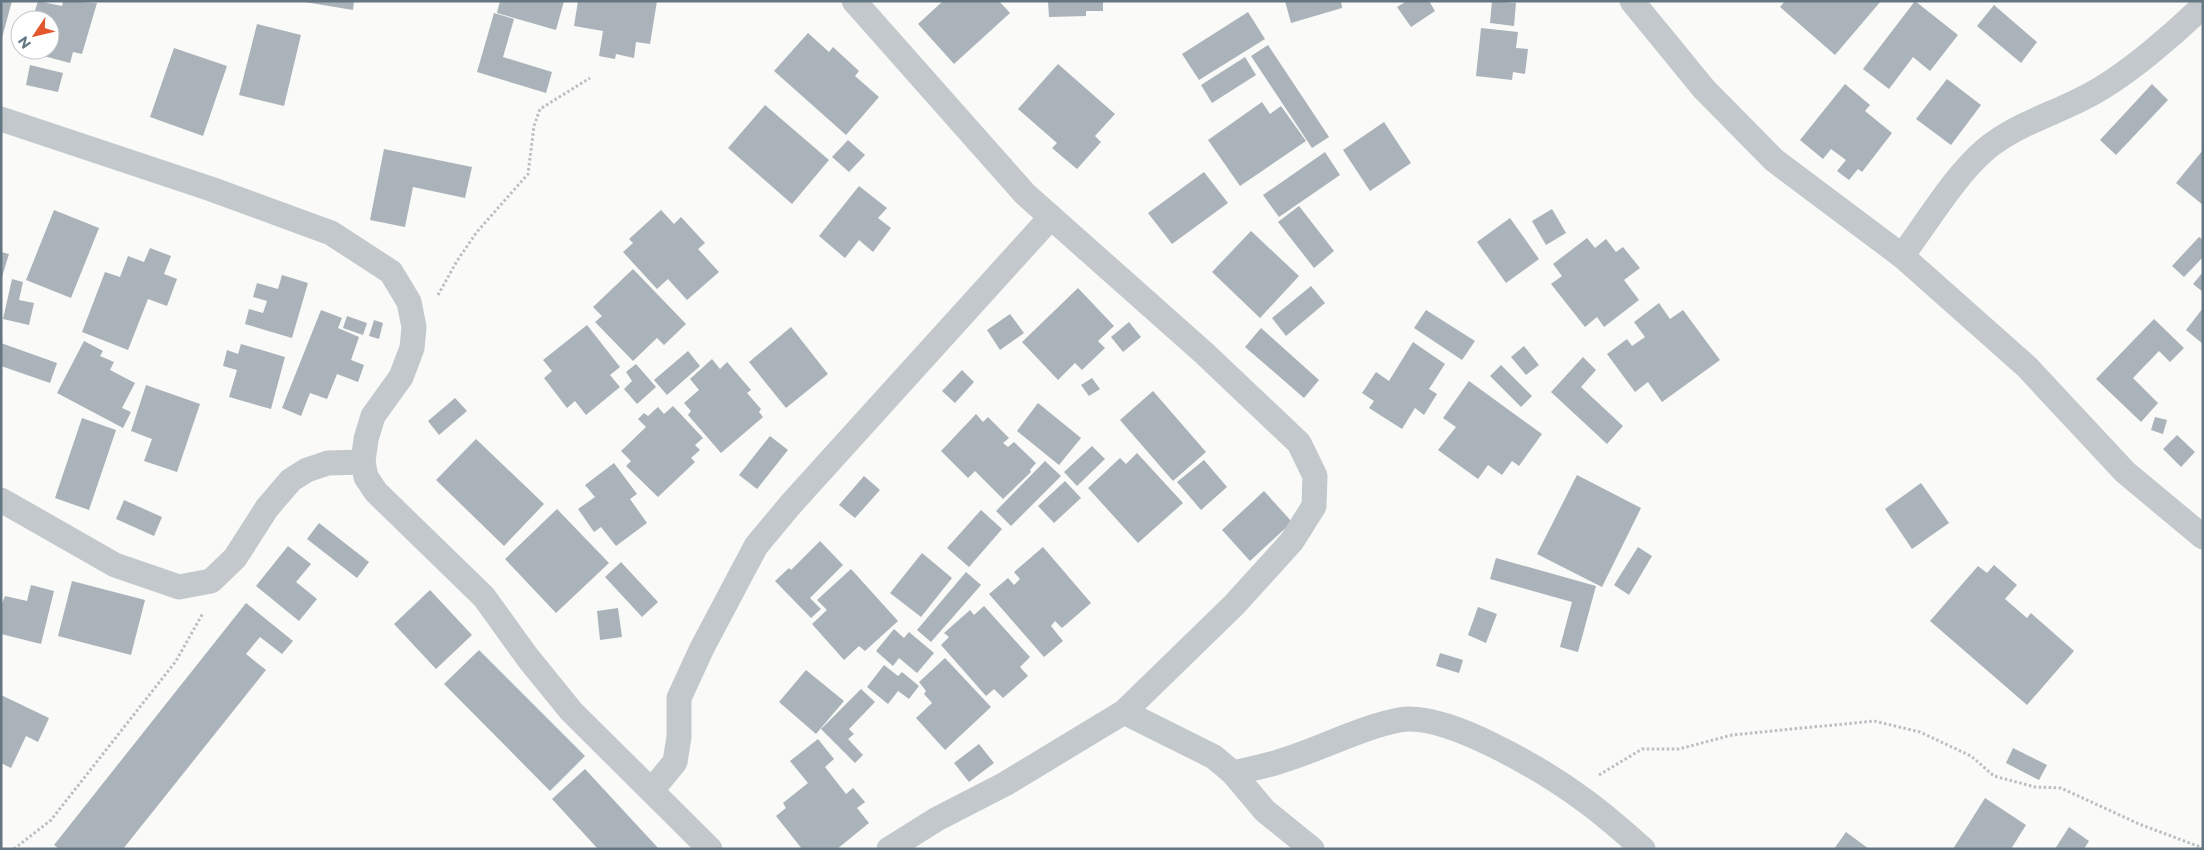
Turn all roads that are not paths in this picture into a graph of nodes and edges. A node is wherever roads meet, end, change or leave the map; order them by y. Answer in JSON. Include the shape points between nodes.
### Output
{"nodes":[{"id":1,"x":854,"y":1,"type":"edge"},
{"id":2,"x":1632,"y":1,"type":"edge"},
{"id":3,"x":2203,"y":6,"type":"edge"},
{"id":4,"x":1,"y":119,"type":"edge"},
{"id":5,"x":1051,"y":217,"type":"junction"},
{"id":6,"x":1902,"y":256,"type":"junction"},
{"id":7,"x":363,"y":462,"type":"junction"},
{"id":8,"x":1,"y":500,"type":"edge"},
{"id":9,"x":2198,"y":525,"type":"edge"},
{"id":10,"x":1124,"y":712,"type":"junction"},
{"id":11,"x":1232,"y":773,"type":"junction"},
{"id":12,"x":652,"y":790,"type":"junction"},
{"id":13,"x":710,"y":849,"type":"edge"},
{"id":14,"x":888,"y":849,"type":"edge"},
{"id":15,"x":1312,"y":849,"type":"edge"},
{"id":16,"x":1643,"y":849,"type":"edge"}],
"edges":[{"from":1,"to":5,"type":"street","via":[[1025,194]]},
{"from":2,"to":6,"type":"street","via":[[1704,89],[1774,160]]},
{"from":3,"to":6,"type":"street","via":[[2134,65],[2094,93],[2008,132],[1985,150],[1960,177]]},
{"from":4,"to":7,"type":"street","via":[[331,233],[391,272],[409,302],[414,328],[412,348],[401,377],[373,416]]},
{"from":5,"to":10,"type":"street","via":[[1204,353],[1299,443],[1315,476],[1314,506],[1292,541],[1234,605]]},
{"from":5,"to":12,"type":"street","via":[[756,546],[724,603],[679,698],[676,762]]},
{"from":6,"to":9,"type":"street","via":[[2027,367],[2125,472]]},
{"from":7,"to":8,"type":"street","via":[[328,463],[291,480],[267,508],[234,558],[211,581],[179,586],[115,565]]},
{"from":7,"to":12,"type":"street","via":[[366,477],[376,492],[484,598],[571,711]]},
{"from":10,"to":11,"type":"street","via":[[1214,758]]},
{"from":10,"to":14,"type":"street","via":[[1005,784]]},
{"from":11,"to":15,"type":"street","via":[[1265,811]]},
{"from":11,"to":16,"type":"street","via":[[1283,761],[1382,724],[1424,720],[1456,728],[1528,765],[1584,800]]},
{"from":12,"to":13,"type":"street"}]}
